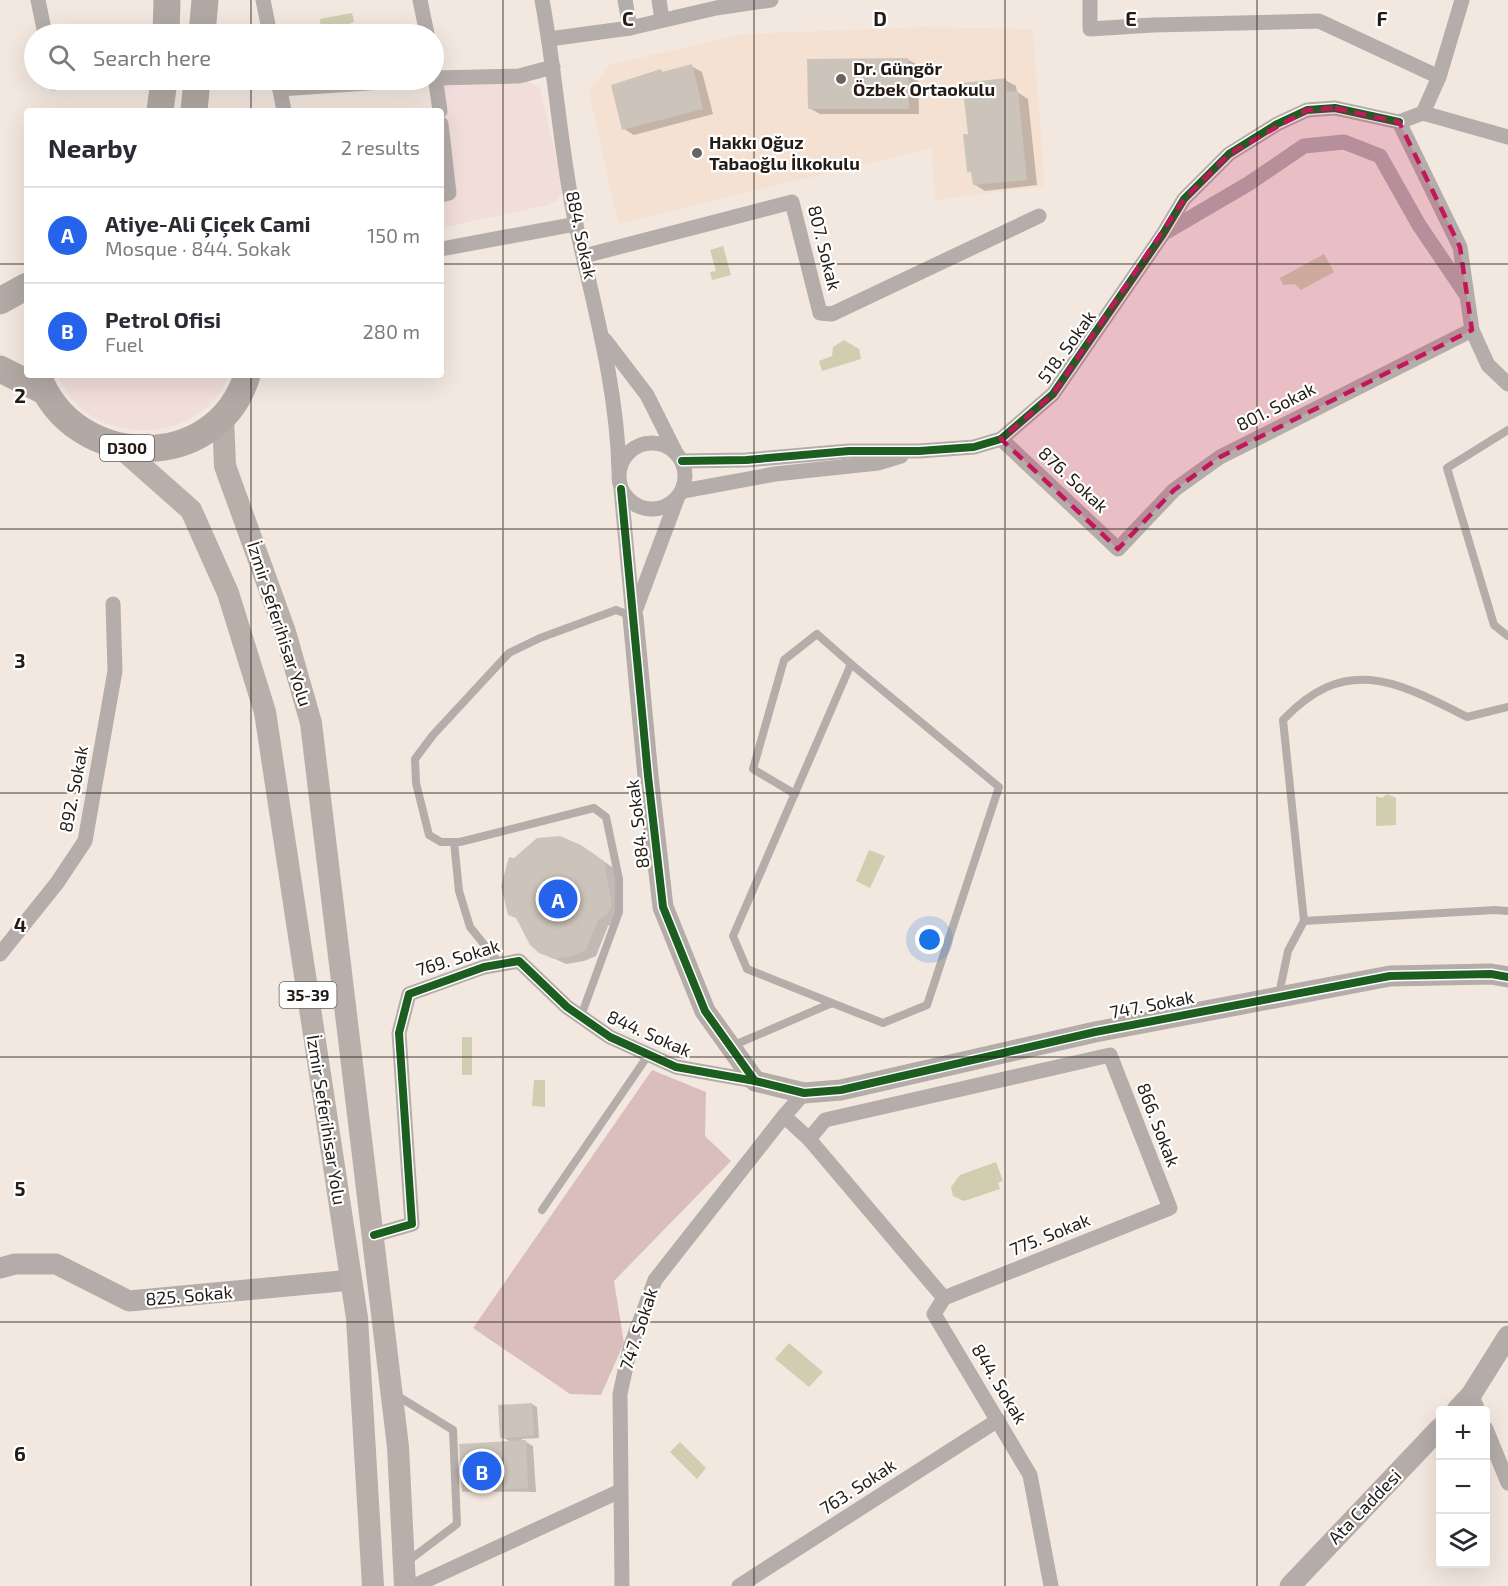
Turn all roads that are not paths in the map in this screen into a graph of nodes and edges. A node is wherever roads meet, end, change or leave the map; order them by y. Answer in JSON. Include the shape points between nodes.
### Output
{"nodes":[{"id":1,"x":38,"y":0,"type":"edge"},
{"id":2,"x":167,"y":0,"type":"edge"},
{"id":3,"x":206,"y":0,"type":"edge"},
{"id":4,"x":263,"y":0,"type":"edge"},
{"id":5,"x":420,"y":0,"type":"edge"},
{"id":6,"x":542,"y":0,"type":"edge"},
{"id":7,"x":625,"y":0,"type":"edge"},
{"id":8,"x":659,"y":0,"type":"edge"},
{"id":9,"x":771,"y":0,"type":"edge"},
{"id":10,"x":1090,"y":0,"type":"edge"},
{"id":11,"x":1462,"y":0,"type":"edge"},
{"id":12,"x":715,"y":4,"type":"edge"},
{"id":13,"x":662,"y":19,"type":"junction"},
{"id":14,"x":43,"y":24,"type":"edge"},
{"id":15,"x":166,"y":24,"type":"edge"},
{"id":16,"x":203,"y":24,"type":"edge"},
{"id":17,"x":268,"y":24,"type":"edge"},
{"id":18,"x":425,"y":24,"type":"edge"},
{"id":19,"x":630,"y":28,"type":"junction"},
{"id":20,"x":549,"y":39,"type":"junction"},
{"id":21,"x":553,"y":67,"type":"junction"},
{"id":22,"x":444,"y":74,"type":"edge"},
{"id":23,"x":1440,"y":77,"type":"junction"},
{"id":24,"x":163,"y":90,"type":"edge"},
{"id":25,"x":196,"y":90,"type":"edge"},
{"id":26,"x":280,"y":90,"type":"edge"},
{"id":27,"x":437,"y":90,"type":"edge"},
{"id":28,"x":160,"y":108,"type":"edge"},
{"id":29,"x":194,"y":108,"type":"edge"},
{"id":30,"x":283,"y":108,"type":"edge"},
{"id":31,"x":440,"y":108,"type":"edge"},
{"id":32,"x":1422,"y":113,"type":"junction"},
{"id":33,"x":1399,"y":122,"type":"junction"},
{"id":34,"x":1508,"y":137,"type":"edge"},
{"id":35,"x":444,"y":176,"type":"edge"},
{"id":36,"x":445,"y":194,"type":"edge"},
{"id":37,"x":1039,"y":216,"type":"dead end"},
{"id":38,"x":576,"y":224,"type":"junction"},
{"id":39,"x":1163,"y":234,"type":"junction"},
{"id":40,"x":444,"y":248,"type":"edge"},
{"id":41,"x":584,"y":256,"type":"junction"},
{"id":42,"x":24,"y":287,"type":"edge"},
{"id":43,"x":1465,"y":293,"type":"junction"},
{"id":44,"x":0,"y":301,"type":"edge"},
{"id":45,"x":1472,"y":330,"type":"junction"},
{"id":46,"x":604,"y":339,"type":"junction"},
{"id":47,"x":0,"y":369,"type":"edge"},
{"id":48,"x":24,"y":377,"type":"edge"},
{"id":49,"x":26,"y":378,"type":"edge"},
{"id":50,"x":247,"y":378,"type":"edge"},
{"id":51,"x":41,"y":383,"type":"edge"},
{"id":52,"x":1508,"y":384,"type":"edge"},
{"id":53,"x":223,"y":416,"type":"junction"},
{"id":54,"x":1508,"y":430,"type":"edge"},
{"id":55,"x":1001,"y":439,"type":"junction"},
{"id":56,"x":121,"y":448,"type":"junction"},
{"id":57,"x":919,"y":451,"type":"junction"},
{"id":58,"x":679,"y":457,"type":"junction"},
{"id":59,"x":619,"y":471,"type":"junction"},
{"id":60,"x":621,"y":489,"type":"junction"},
{"id":61,"x":680,"y":495,"type":"junction"},
{"id":62,"x":1118,"y":549,"type":"joint"},
{"id":63,"x":113,"y":604,"type":"dead end"},
{"id":64,"x":633,"y":616,"type":"junction"},
{"id":65,"x":1508,"y":636,"type":"edge"},
{"id":66,"x":851,"y":664,"type":"junction"},
{"id":67,"x":1508,"y":707,"type":"edge"},
{"id":68,"x":795,"y":794,"type":"junction"},
{"id":69,"x":454,"y":842,"type":"junction"},
{"id":70,"x":1508,"y":912,"type":"edge"},
{"id":71,"x":1304,"y":921,"type":"junction"},
{"id":72,"x":0,"y":954,"type":"edge"},
{"id":73,"x":519,"y":961,"type":"joint"},
{"id":74,"x":500,"y":964,"type":"junction"},
{"id":75,"x":1508,"y":977,"type":"edge"},
{"id":76,"x":1279,"y":995,"type":"junction"},
{"id":77,"x":832,"y":1003,"type":"junction"},
{"id":78,"x":581,"y":1016,"type":"junction"},
{"id":79,"x":730,"y":1047,"type":"junction"},
{"id":80,"x":649,"y":1054,"type":"junction"},
{"id":81,"x":755,"y":1082,"type":"junction"},
{"id":82,"x":804,"y":1093,"type":"junction"},
{"id":83,"x":784,"y":1116,"type":"junction"},
{"id":84,"x":809,"y":1138,"type":"junction"},
{"id":85,"x":1170,"y":1208,"type":"joint"},
{"id":86,"x":542,"y":1210,"type":"dead end"},
{"id":87,"x":374,"y":1235,"type":"junction"},
{"id":88,"x":0,"y":1268,"type":"edge"},
{"id":89,"x":351,"y":1280,"type":"junction"},
{"id":90,"x":944,"y":1298,"type":"junction"},
{"id":91,"x":1508,"y":1336,"type":"edge"},
{"id":92,"x":392,"y":1392,"type":"junction"},
{"id":93,"x":1475,"y":1403,"type":"edge"},
{"id":94,"x":998,"y":1420,"type":"junction"},
{"id":95,"x":1436,"y":1432,"type":"edge"},
{"id":96,"x":1490,"y":1441,"type":"edge"},
{"id":97,"x":1508,"y":1483,"type":"edge"},
{"id":98,"x":620,"y":1491,"type":"junction"},
{"id":99,"x":405,"y":1563,"type":"junction"},
{"id":100,"x":373,"y":1586,"type":"edge"},
{"id":101,"x":405,"y":1586,"type":"edge"},
{"id":102,"x":414,"y":1586,"type":"edge"},
{"id":103,"x":622,"y":1586,"type":"edge"},
{"id":104,"x":739,"y":1586,"type":"edge"},
{"id":105,"x":1051,"y":1586,"type":"edge"},
{"id":106,"x":1290,"y":1586,"type":"edge"}],
"edges":[{"from":1,"to":14,"type":"street"},
{"from":2,"to":15,"type":"highway"},
{"from":3,"to":16,"type":"highway"},
{"from":4,"to":17,"type":"street"},
{"from":5,"to":18,"type":"street"},
{"from":6,"to":20,"type":"street","name":"884. Sokak"},
{"from":7,"to":19,"type":"street"},
{"from":8,"to":13,"type":"street"},
{"from":9,"to":12,"type":"street"},
{"from":10,"to":23,"type":"street","via":[[1090,29],[1319,21]]},
{"from":11,"to":23,"type":"street"},
{"from":12,"to":13,"type":"street"},
{"from":13,"to":19,"type":"street"},
{"from":19,"to":20,"type":"street"},
{"from":20,"to":21,"type":"street","name":"884. Sokak"},
{"from":21,"to":22,"type":"street","via":[[519,76]]},
{"from":21,"to":38,"type":"street","name":"884. Sokak"},
{"from":23,"to":32,"type":"street"},
{"from":24,"to":28,"type":"highway"},
{"from":25,"to":29,"type":"highway"},
{"from":26,"to":30,"type":"street"},
{"from":27,"to":31,"type":"street"},
{"from":32,"to":33,"type":"street"},
{"from":32,"to":34,"type":"street"},
{"from":33,"to":39,"type":"street","name":"518. Sokak","via":[[1335,108],[1307,110],[1287,119],[1229,154],[1184,199]]},
{"from":33,"to":43,"type":"street","via":[[1460,247]]},
{"from":35,"to":36,"type":"street"},
{"from":37,"to":41,"type":"street","name":"807. Sokak","via":[[832,314],[820,313],[792,202]]},
{"from":38,"to":40,"type":"street"},
{"from":38,"to":41,"type":"street","name":"884. Sokak"},
{"from":39,"to":43,"type":"street","via":[[1304,146],[1344,142],[1380,156],[1419,225]]},
{"from":39,"to":55,"type":"street","name":"518. Sokak","via":[[1053,394]]},
{"from":41,"to":46,"type":"street","name":"884. Sokak"},
{"from":42,"to":44,"type":"highway"},
{"from":43,"to":45,"type":"street"},
{"from":45,"to":52,"type":"street","via":[[1488,365]]},
{"from":45,"to":62,"type":"street","name":"801. Sokak","via":[[1220,458],[1174,490]]},
{"from":46,"to":58,"type":"street","via":[[647,395]]},
{"from":46,"to":59,"type":"street","name":"884. Sokak","via":[[618,432]]},
{"from":47,"to":48,"type":"highway"},
{"from":49,"to":51,"type":"highway"},
{"from":50,"to":53,"type":"highway","number":"D300"},
{"from":51,"to":56,"type":"highway","number":"D300","via":[[63,417],[90,437]]},
{"from":53,"to":56,"type":"highway","number":"D300","via":[[194,438],[158,449]]},
{"from":53,"to":87,"type":"main road","name":"İzmir Seferihisar Yolu","number":"35-39","via":[[225,466],[285,632],[311,723]]},
{"from":54,"to":65,"type":"lane","via":[[1447,468],[1494,625]]},
{"from":55,"to":57,"type":"street","name":"518. Sokak","via":[[974,447]]},
{"from":55,"to":62,"type":"street","name":"876. Sokak"},
{"from":56,"to":89,"type":"main road","name":"İzmir Seferihisar Yolu","number":"35-39","via":[[191,510],[228,593],[265,712]]},
{"from":57,"to":58,"type":"street","name":"518. Sokak","via":[[849,451],[746,460]]},
{"from":57,"to":61,"type":"street","name":"518. Sokak","via":[[878,463],[775,474]]},
{"from":58,"to":59,"type":"street","via":[[658,443],[648,443],[629,452]]},
{"from":58,"to":61,"type":"street","via":[[685,471]]},
{"from":59,"to":60,"type":"street"},
{"from":60,"to":61,"type":"street","via":[[627,498],[646,510],[669,506]]},
{"from":60,"to":64,"type":"street","name":"884. Sokak"},
{"from":61,"to":64,"type":"street"},
{"from":63,"to":72,"type":"street","name":"892. Sokak","via":[[115,671],[85,842]]},
{"from":64,"to":69,"type":"lane","via":[[616,610],[509,653],[433,735],[415,759],[416,783],[429,835],[441,842]]},
{"from":64,"to":79,"type":"street","name":"884. Sokak","via":[[663,907],[705,1011]]},
{"from":66,"to":68,"type":"lane"},
{"from":66,"to":68,"type":"lane","via":[[818,634],[784,660],[753,770]]},
{"from":66,"to":77,"type":"lane","via":[[999,787],[927,1005],[883,1023]]},
{"from":67,"to":71,"type":"lane","via":[[1467,717],[1409,687],[1366,678],[1318,690],[1283,720]]},
{"from":68,"to":77,"type":"lane","via":[[733,936],[747,969]]},
{"from":69,"to":74,"type":"lane","via":[[459,891],[470,927]]},
{"from":69,"to":78,"type":"lane","via":[[594,808],[606,818],[620,879],[619,912]]},
{"from":70,"to":71,"type":"lane"},
{"from":71,"to":76,"type":"lane","via":[[1288,951]]},
{"from":73,"to":74,"type":"street","name":"769. Sokak"},
{"from":73,"to":78,"type":"street","name":"844. Sokak"},
{"from":74,"to":87,"type":"street","name":"769. Sokak","via":[[409,993],[399,1033],[412,1224]]},
{"from":75,"to":76,"type":"street","name":"747. Sokak","via":[[1390,976]]},
{"from":76,"to":82,"type":"street","name":"747. Sokak","via":[[841,1090]]},
{"from":77,"to":79,"type":"lane"},
{"from":78,"to":80,"type":"street","name":"844. Sokak","via":[[610,1037]]},
{"from":79,"to":81,"type":"street","name":"884. Sokak"},
{"from":80,"to":81,"type":"street","name":"844. Sokak","via":[[676,1067]]},
{"from":80,"to":86,"type":"lane"},
{"from":81,"to":82,"type":"street"},
{"from":82,"to":83,"type":"street"},
{"from":83,"to":84,"type":"street"},
{"from":83,"to":98,"type":"street","name":"747. Sokak","via":[[655,1280],[630,1348],[620,1394]]},
{"from":84,"to":85,"type":"street","name":"866. Sokak","via":[[825,1120],[1110,1055]]},
{"from":84,"to":90,"type":"street"},
{"from":85,"to":90,"type":"street","name":"775. Sokak"},
{"from":87,"to":92,"type":"main road","name":"İzmir Seferihisar Yolu","number":"35-39"},
{"from":88,"to":89,"type":"street","name":"825. Sokak","via":[[56,1264],[129,1301]]},
{"from":89,"to":100,"type":"main road","name":"İzmir Seferihisar Yolu","number":"35-39","via":[[357,1318]]},
{"from":90,"to":94,"type":"street","name":"844. Sokak","via":[[934,1314]]},
{"from":91,"to":93,"type":"street"},
{"from":92,"to":99,"type":"main road","name":"İzmir Seferihisar Yolu","number":"35-39"},
{"from":92,"to":99,"type":"lane","via":[[453,1430],[457,1524]]},
{"from":94,"to":104,"type":"street","name":"763. Sokak"},
{"from":94,"to":105,"type":"street","name":"844. Sokak","via":[[1030,1475]]},
{"from":95,"to":106,"type":"street","name":"Ata Caddesi"},
{"from":96,"to":97,"type":"street"},
{"from":98,"to":102,"type":"street"},
{"from":98,"to":103,"type":"street","name":"747. Sokak"},
{"from":99,"to":101,"type":"main road","name":"İzmir Seferihisar Yolu","number":"35-39"}]}
